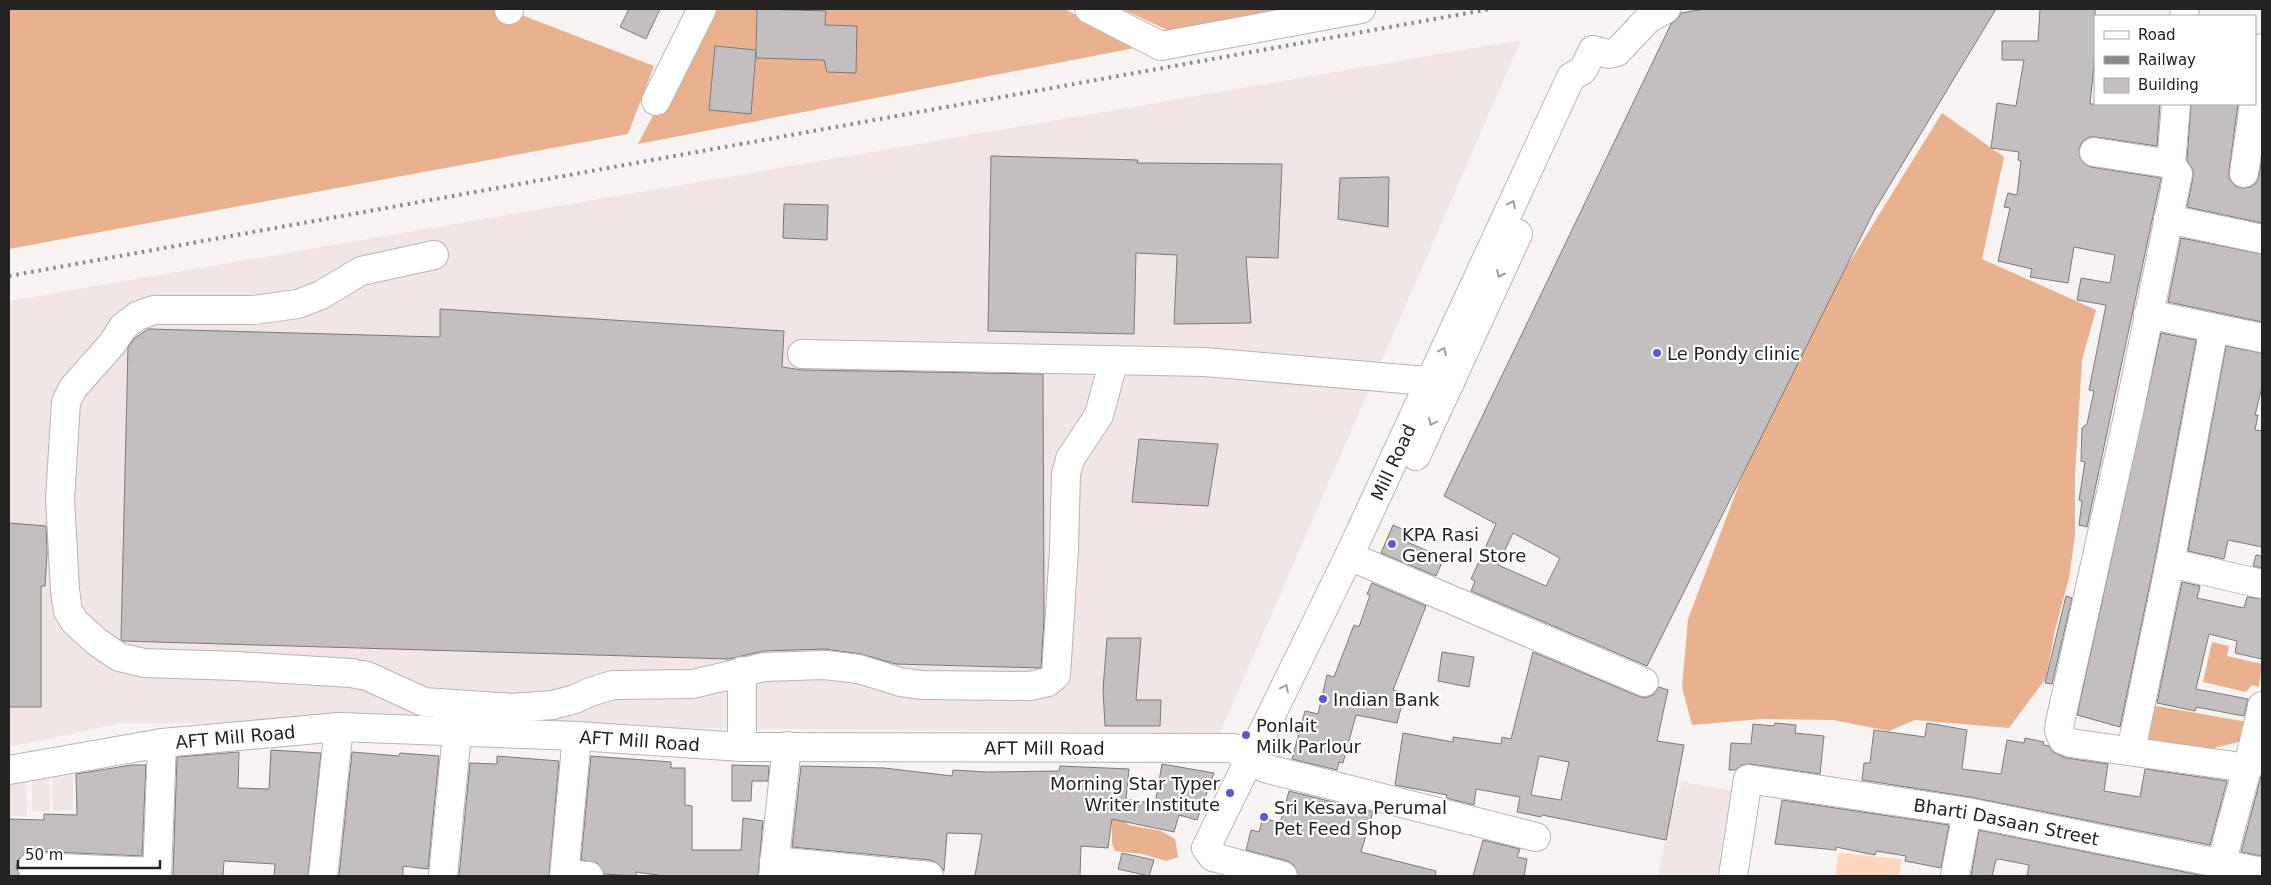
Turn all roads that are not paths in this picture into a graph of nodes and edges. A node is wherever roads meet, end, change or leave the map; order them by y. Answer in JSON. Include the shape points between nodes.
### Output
{"nodes":[{"id":1,"x":702,"y":9,"type":"edge"},
{"id":2,"x":1089,"y":9,"type":"edge"},
{"id":3,"x":1361,"y":9,"type":"edge"},
{"id":4,"x":1666,"y":9,"type":"edge"},
{"id":5,"x":2262,"y":48,"type":"edge"},
{"id":6,"x":2256,"y":92,"type":"edge"},
{"id":7,"x":656,"y":101,"type":"dead end"},
{"id":8,"x":2176,"y":105,"type":"edge"},
{"id":9,"x":2254,"y":105,"type":"edge"},
{"id":10,"x":2094,"y":152,"type":"dead end"},
{"id":11,"x":2170,"y":164,"type":"junction"},
{"id":12,"x":2244,"y":173,"type":"dead end"},
{"id":13,"x":2168,"y":220,"type":"junction"},
{"id":14,"x":2262,"y":239,"type":"edge"},
{"id":15,"x":434,"y":255,"type":"dead end"},
{"id":16,"x":2148,"y":314,"type":"junction"},
{"id":17,"x":2214,"y":328,"type":"junction"},
{"id":18,"x":2262,"y":338,"type":"edge"},
{"id":19,"x":802,"y":354,"type":"dead end"},
{"id":20,"x":1114,"y":360,"type":"junction"},
{"id":21,"x":1440,"y":382,"type":"junction"},
{"id":22,"x":1357,"y":559,"type":"junction"},
{"id":23,"x":2170,"y":564,"type":"junction"},
{"id":24,"x":2262,"y":584,"type":"edge"},
{"id":25,"x":742,"y":671,"type":"junction"},
{"id":26,"x":1644,"y":682,"type":"dead end"},
{"id":27,"x":2262,"y":706,"type":"edge"},
{"id":28,"x":339,"y":727,"type":"junction"},
{"id":29,"x":458,"y":733,"type":"junction"},
{"id":30,"x":577,"y":736,"type":"junction"},
{"id":31,"x":162,"y":743,"type":"junction"},
{"id":32,"x":787,"y":746,"type":"junction"},
{"id":33,"x":742,"y":747,"type":"junction"},
{"id":34,"x":2131,"y":751,"type":"junction"},
{"id":35,"x":1259,"y":765,"type":"junction"},
{"id":36,"x":2248,"y":768,"type":"junction"},
{"id":37,"x":9,"y":770,"type":"edge"},
{"id":38,"x":1966,"y":812,"type":"junction"},
{"id":39,"x":1536,"y":837,"type":"dead end"},
{"id":40,"x":1208,"y":866,"type":"edge"},
{"id":41,"x":32,"y":867,"type":"dead end"},
{"id":42,"x":774,"y":869,"type":"edge"},
{"id":43,"x":2220,"y":869,"type":"edge"},
{"id":44,"x":2262,"y":872,"type":"edge"},
{"id":45,"x":157,"y":874,"type":"edge"},
{"id":46,"x":573,"y":875,"type":"edge"},
{"id":47,"x":323,"y":876,"type":"edge"},
{"id":48,"x":443,"y":876,"type":"edge"},
{"id":49,"x":929,"y":876,"type":"edge"},
{"id":50,"x":1283,"y":876,"type":"edge"},
{"id":51,"x":1733,"y":876,"type":"edge"},
{"id":52,"x":1955,"y":876,"type":"edge"}],
"edges":[{"from":1,"to":7,"type":"street"},
{"from":2,"to":3,"type":"street","via":[[1161,46]]},
{"from":4,"to":21,"type":"street","name":"Mill Road","via":[[1648,19],[1617,52],[1588,60],[1572,77]]},
{"from":5,"to":6,"type":"street"},
{"from":8,"to":11,"type":"street"},
{"from":9,"to":12,"type":"street"},
{"from":10,"to":11,"type":"street"},
{"from":11,"to":13,"type":"street","via":[[2178,174]]},
{"from":13,"to":14,"type":"street"},
{"from":13,"to":16,"type":"street"},
{"from":15,"to":25,"type":"street","via":[[361,271],[321,295],[298,304],[253,310],[154,310],[137,316],[123,327],[73,388],[66,402],[60,499],[65,590],[68,611],[74,622],[119,657],[144,663],[352,673],[367,676],[424,702],[512,708],[553,705],[613,685],[693,684]]},
{"from":16,"to":17,"type":"street"},
{"from":16,"to":34,"type":"street","via":[[2059,731],[2063,740],[2071,743]]},
{"from":17,"to":18,"type":"street"},
{"from":17,"to":23,"type":"street"},
{"from":19,"to":20,"type":"street"},
{"from":20,"to":21,"type":"street","via":[[1205,362]]},
{"from":20,"to":25,"type":"street","via":[[1100,415],[1070,459],[1066,474],[1056,675],[1048,682],[1030,686],[921,685],[859,669],[825,666],[764,667]]},
{"from":21,"to":22,"type":"street","name":"Mill Road"},
{"from":22,"to":26,"type":"street"},
{"from":22,"to":35,"type":"street","name":"Mill Road"},
{"from":23,"to":24,"type":"street"},
{"from":23,"to":34,"type":"street"},
{"from":25,"to":33,"type":"street"},
{"from":27,"to":36,"type":"street"},
{"from":28,"to":29,"type":"street","name":"AFT Mill Road"},
{"from":28,"to":31,"type":"street","name":"AFT Mill Road"},
{"from":28,"to":47,"type":"street"},
{"from":29,"to":30,"type":"street","name":"AFT Mill Road"},
{"from":29,"to":48,"type":"street"},
{"from":30,"to":33,"type":"street","name":"AFT Mill Road"},
{"from":30,"to":46,"type":"street"},
{"from":31,"to":37,"type":"street","name":"AFT Mill Road"},
{"from":31,"to":45,"type":"street"},
{"from":32,"to":33,"type":"street","name":"AFT Mill Road"},
{"from":32,"to":35,"type":"street","name":"AFT Mill Road","via":[[1234,748]]},
{"from":32,"to":42,"type":"street"},
{"from":34,"to":36,"type":"street"},
{"from":35,"to":39,"type":"street"},
{"from":35,"to":40,"type":"street","name":"Mill Road","via":[[1206,848]]},
{"from":36,"to":43,"type":"street"},
{"from":38,"to":43,"type":"street","name":"Bharti Dasaan Street"},
{"from":38,"to":51,"type":"street","name":"Bharti Dasaan Street","via":[[1748,779]]},
{"from":38,"to":52,"type":"street"},
{"from":40,"to":50,"type":"street"},
{"from":41,"to":45,"type":"street"},
{"from":42,"to":49,"type":"street"},
{"from":43,"to":44,"type":"street","name":"Bharti Dasaan Street"}]}
